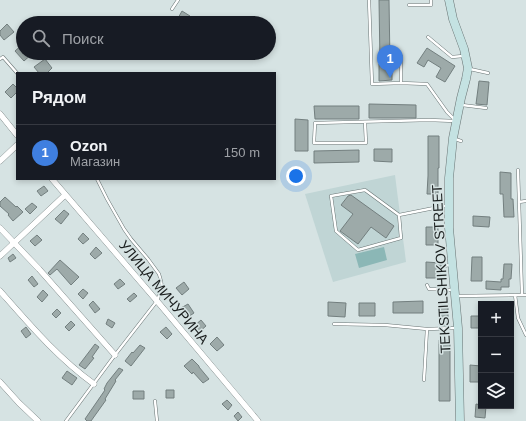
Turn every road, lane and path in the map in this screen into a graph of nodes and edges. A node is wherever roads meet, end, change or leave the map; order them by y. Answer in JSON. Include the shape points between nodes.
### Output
{"nodes":[{"id":1,"x":178,"y":0,"type":"edge"},
{"id":2,"x":369,"y":0,"type":"edge"},
{"id":3,"x":431,"y":0,"type":"edge"},
{"id":4,"x":449,"y":0,"type":"edge"},
{"id":5,"x":409,"y":5,"type":"dead end"},
{"id":6,"x":172,"y":9,"type":"dead end"},
{"id":7,"x":428,"y":38,"type":"dead end"},
{"id":8,"x":0,"y":54,"type":"edge"},
{"id":9,"x":401,"y":56,"type":"dead end"},
{"id":10,"x":466,"y":56,"type":"junction"},
{"id":11,"x":1,"y":58,"type":"edge"},
{"id":12,"x":468,"y":68,"type":"junction"},
{"id":13,"x":16,"y":72,"type":"edge"},
{"id":14,"x":488,"y":73,"type":"dead end"},
{"id":15,"x":401,"y":83,"type":"junction"},
{"id":16,"x":460,"y":104,"type":"junction"},
{"id":17,"x":486,"y":108,"type":"dead end"},
{"id":18,"x":0,"y":114,"type":"edge"},
{"id":19,"x":365,"y":122,"type":"junction"},
{"id":20,"x":456,"y":122,"type":"junction"},
{"id":21,"x":16,"y":134,"type":"edge"},
{"id":22,"x":453,"y":138,"type":"junction"},
{"id":23,"x":461,"y":141,"type":"dead end"},
{"id":24,"x":16,"y":146,"type":"edge"},
{"id":25,"x":0,"y":161,"type":"edge"},
{"id":26,"x":518,"y":170,"type":"dead end"},
{"id":27,"x":53,"y":180,"type":"edge"},
{"id":28,"x":98,"y":180,"type":"edge"},
{"id":29,"x":66,"y":195,"type":"junction"},
{"id":30,"x":526,"y":201,"type":"edge"},
{"id":31,"x":519,"y":202,"type":"junction"},
{"id":32,"x":449,"y":206,"type":"junction"},
{"id":33,"x":398,"y":215,"type":"junction"},
{"id":34,"x":0,"y":228,"type":"edge"},
{"id":35,"x":14,"y":243,"type":"junction"},
{"id":36,"x":0,"y":256,"type":"edge"},
{"id":37,"x":453,"y":264,"type":"junction"},
{"id":38,"x":443,"y":266,"type":"dead end"},
{"id":39,"x":426,"y":286,"type":"dead end"},
{"id":40,"x":0,"y":291,"type":"edge"},
{"id":41,"x":456,"y":293,"type":"junction"},
{"id":42,"x":515,"y":295,"type":"junction"},
{"id":43,"x":522,"y":295,"type":"junction"},
{"id":44,"x":526,"y":295,"type":"edge"},
{"id":45,"x":157,"y":301,"type":"junction"},
{"id":46,"x":334,"y":324,"type":"dead end"},
{"id":47,"x":458,"y":328,"type":"junction"},
{"id":48,"x":427,"y":329,"type":"junction"},
{"id":49,"x":526,"y":335,"type":"edge"},
{"id":50,"x":115,"y":355,"type":"junction"},
{"id":51,"x":424,"y":380,"type":"dead end"},
{"id":52,"x":0,"y":382,"type":"edge"},
{"id":53,"x":94,"y":384,"type":"junction"},
{"id":54,"x":155,"y":401,"type":"dead end"},
{"id":55,"x":38,"y":421,"type":"edge"},
{"id":56,"x":66,"y":421,"type":"edge"},
{"id":57,"x":157,"y":421,"type":"edge"},
{"id":58,"x":258,"y":421,"type":"edge"},
{"id":59,"x":460,"y":421,"type":"edge"}],
"edges":[{"from":1,"to":6,"type":"lane"},
{"from":2,"to":15,"type":"lane","via":[[372,84]]},
{"from":3,"to":5,"type":"lane","via":[[431,5]]},
{"from":4,"to":10,"type":"main road","name":"TEKSTILSHIKOV STREET"},
{"from":7,"to":10,"type":"lane","via":[[452,56]]},
{"from":8,"to":11,"type":"lane"},
{"from":9,"to":15,"type":"lane"},
{"from":10,"to":12,"type":"main road","name":"TEKSTILSHIKOV STREET"},
{"from":11,"to":13,"type":"lane"},
{"from":12,"to":14,"type":"lane"},
{"from":12,"to":16,"type":"main road","name":"TEKSTILSHIKOV STREET"},
{"from":15,"to":20,"type":"lane","via":[[427,84]]},
{"from":16,"to":17,"type":"lane"},
{"from":16,"to":20,"type":"main road","name":"TEKSTILSHIKOV STREET"},
{"from":18,"to":21,"type":"street"},
{"from":19,"to":19,"type":"lane","via":[[314,123],[314,143],[366,143]]},
{"from":19,"to":20,"type":"lane"},
{"from":20,"to":22,"type":"main road","name":"TEKSTILSHIKOV STREET"},
{"from":22,"to":23,"type":"lane"},
{"from":22,"to":32,"type":"main road","name":"TEKSTILSHIKOV STREET","via":[[449,170]]},
{"from":24,"to":25,"type":"street"},
{"from":26,"to":31,"type":"lane"},
{"from":27,"to":29,"type":"street","name":"УЛИЦА МИЧУРИНА"},
{"from":28,"to":45,"type":"lane","via":[[124,229],[160,277],[162,287]]},
{"from":29,"to":35,"type":"street"},
{"from":29,"to":45,"type":"street","name":"УЛИЦА МИЧУРИНА"},
{"from":30,"to":31,"type":"lane"},
{"from":31,"to":43,"type":"lane"},
{"from":32,"to":33,"type":"lane"},
{"from":32,"to":37,"type":"main road","name":"TEKSTILSHIKOV STREET"},
{"from":33,"to":33,"type":"lane","via":[[401,238],[358,250],[336,231],[331,196],[365,190]]},
{"from":34,"to":35,"type":"street"},
{"from":35,"to":36,"type":"street"},
{"from":35,"to":50,"type":"street"},
{"from":37,"to":38,"type":"lane"},
{"from":37,"to":41,"type":"main road","name":"TEKSTILSHIKOV STREET"},
{"from":39,"to":41,"type":"lane"},
{"from":40,"to":53,"type":"street","via":[[54,351]]},
{"from":41,"to":42,"type":"lane"},
{"from":41,"to":47,"type":"main road","name":"TEKSTILSHIKOV STREET"},
{"from":42,"to":43,"type":"lane"},
{"from":42,"to":49,"type":"lane","via":[[518,318]]},
{"from":43,"to":44,"type":"lane"},
{"from":45,"to":50,"type":"lane"},
{"from":45,"to":58,"type":"street","name":"УЛИЦА МИЧУРИНА"},
{"from":46,"to":48,"type":"lane"},
{"from":47,"to":48,"type":"lane"},
{"from":47,"to":59,"type":"main road","name":"TEKSTILSHIKOV STREET"},
{"from":48,"to":51,"type":"lane"},
{"from":50,"to":53,"type":"lane"},
{"from":52,"to":55,"type":"street"},
{"from":53,"to":56,"type":"lane"},
{"from":54,"to":57,"type":"lane"}]}
